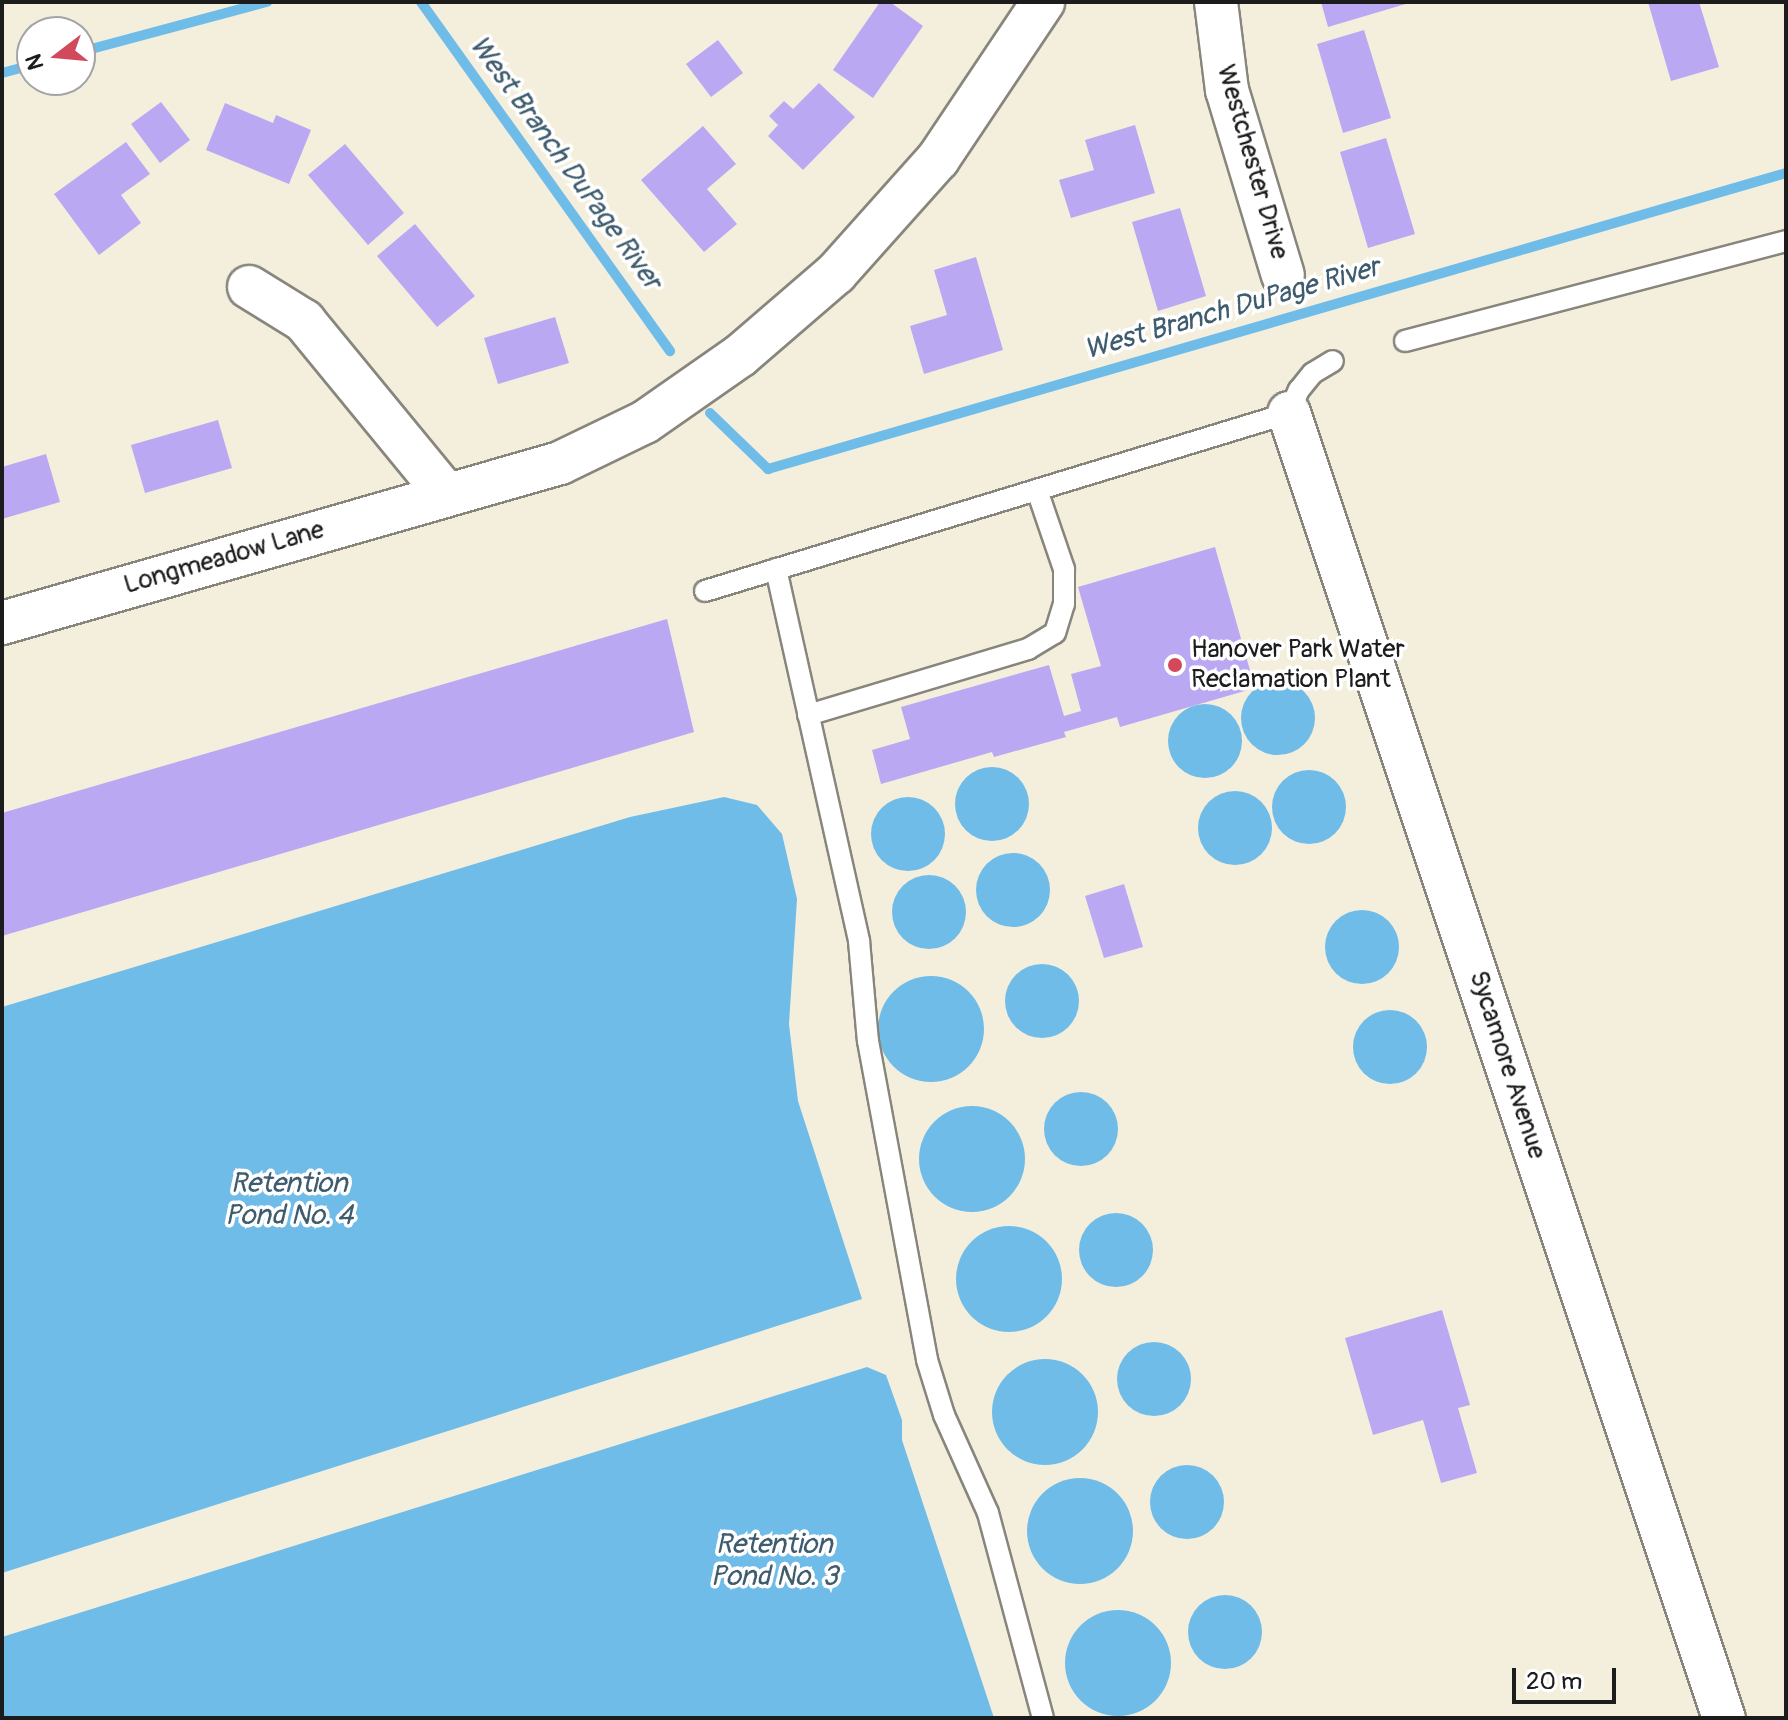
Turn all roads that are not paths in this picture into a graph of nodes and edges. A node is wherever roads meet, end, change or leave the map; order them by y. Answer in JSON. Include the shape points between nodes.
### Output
{"nodes":[{"id":1,"x":1043,"y":2,"type":"edge"},
{"id":2,"x":1216,"y":2,"type":"edge"},
{"id":3,"x":1786,"y":241,"type":"edge"},
{"id":4,"x":1283,"y":275,"type":"dead end"},
{"id":5,"x":249,"y":287,"type":"dead end"},
{"id":6,"x":1405,"y":341,"type":"dead end"},
{"id":7,"x":1333,"y":361,"type":"dead end"},
{"id":8,"x":1289,"y":413,"type":"junction"},
{"id":9,"x":1037,"y":490,"type":"junction"},
{"id":10,"x":446,"y":494,"type":"junction"},
{"id":11,"x":776,"y":569,"type":"junction"},
{"id":12,"x":705,"y":591,"type":"dead end"},
{"id":13,"x":2,"y":623,"type":"edge"},
{"id":14,"x":808,"y":715,"type":"junction"},
{"id":15,"x":1043,"y":1718,"type":"edge"},
{"id":16,"x":1724,"y":1718,"type":"edge"}],
"edges":[{"from":1,"to":10,"type":"street","name":"Longmeadow Lane","via":[[929,170],[836,273],[741,355],[645,422],[585,453]]},
{"from":2,"to":4,"type":"street","name":"Westchester Drive","via":[[1227,90]]},
{"from":3,"to":6,"type":"lane"},
{"from":5,"to":10,"type":"street","via":[[304,321]]},
{"from":7,"to":8,"type":"lane","via":[[1313,373]]},
{"from":8,"to":9,"type":"lane"},
{"from":8,"to":16,"type":"street","name":"Sycamore Avenue"},
{"from":9,"to":11,"type":"lane"},
{"from":9,"to":14,"type":"lane","via":[[1064,569],[1064,604],[1055,633],[1028,649]]},
{"from":10,"to":13,"type":"street","name":"Longmeadow Lane"},
{"from":11,"to":12,"type":"lane"},
{"from":11,"to":14,"type":"lane"},
{"from":14,"to":15,"type":"lane","via":[[859,941],[868,1041],[927,1360],[944,1415],[988,1513]]}]}
